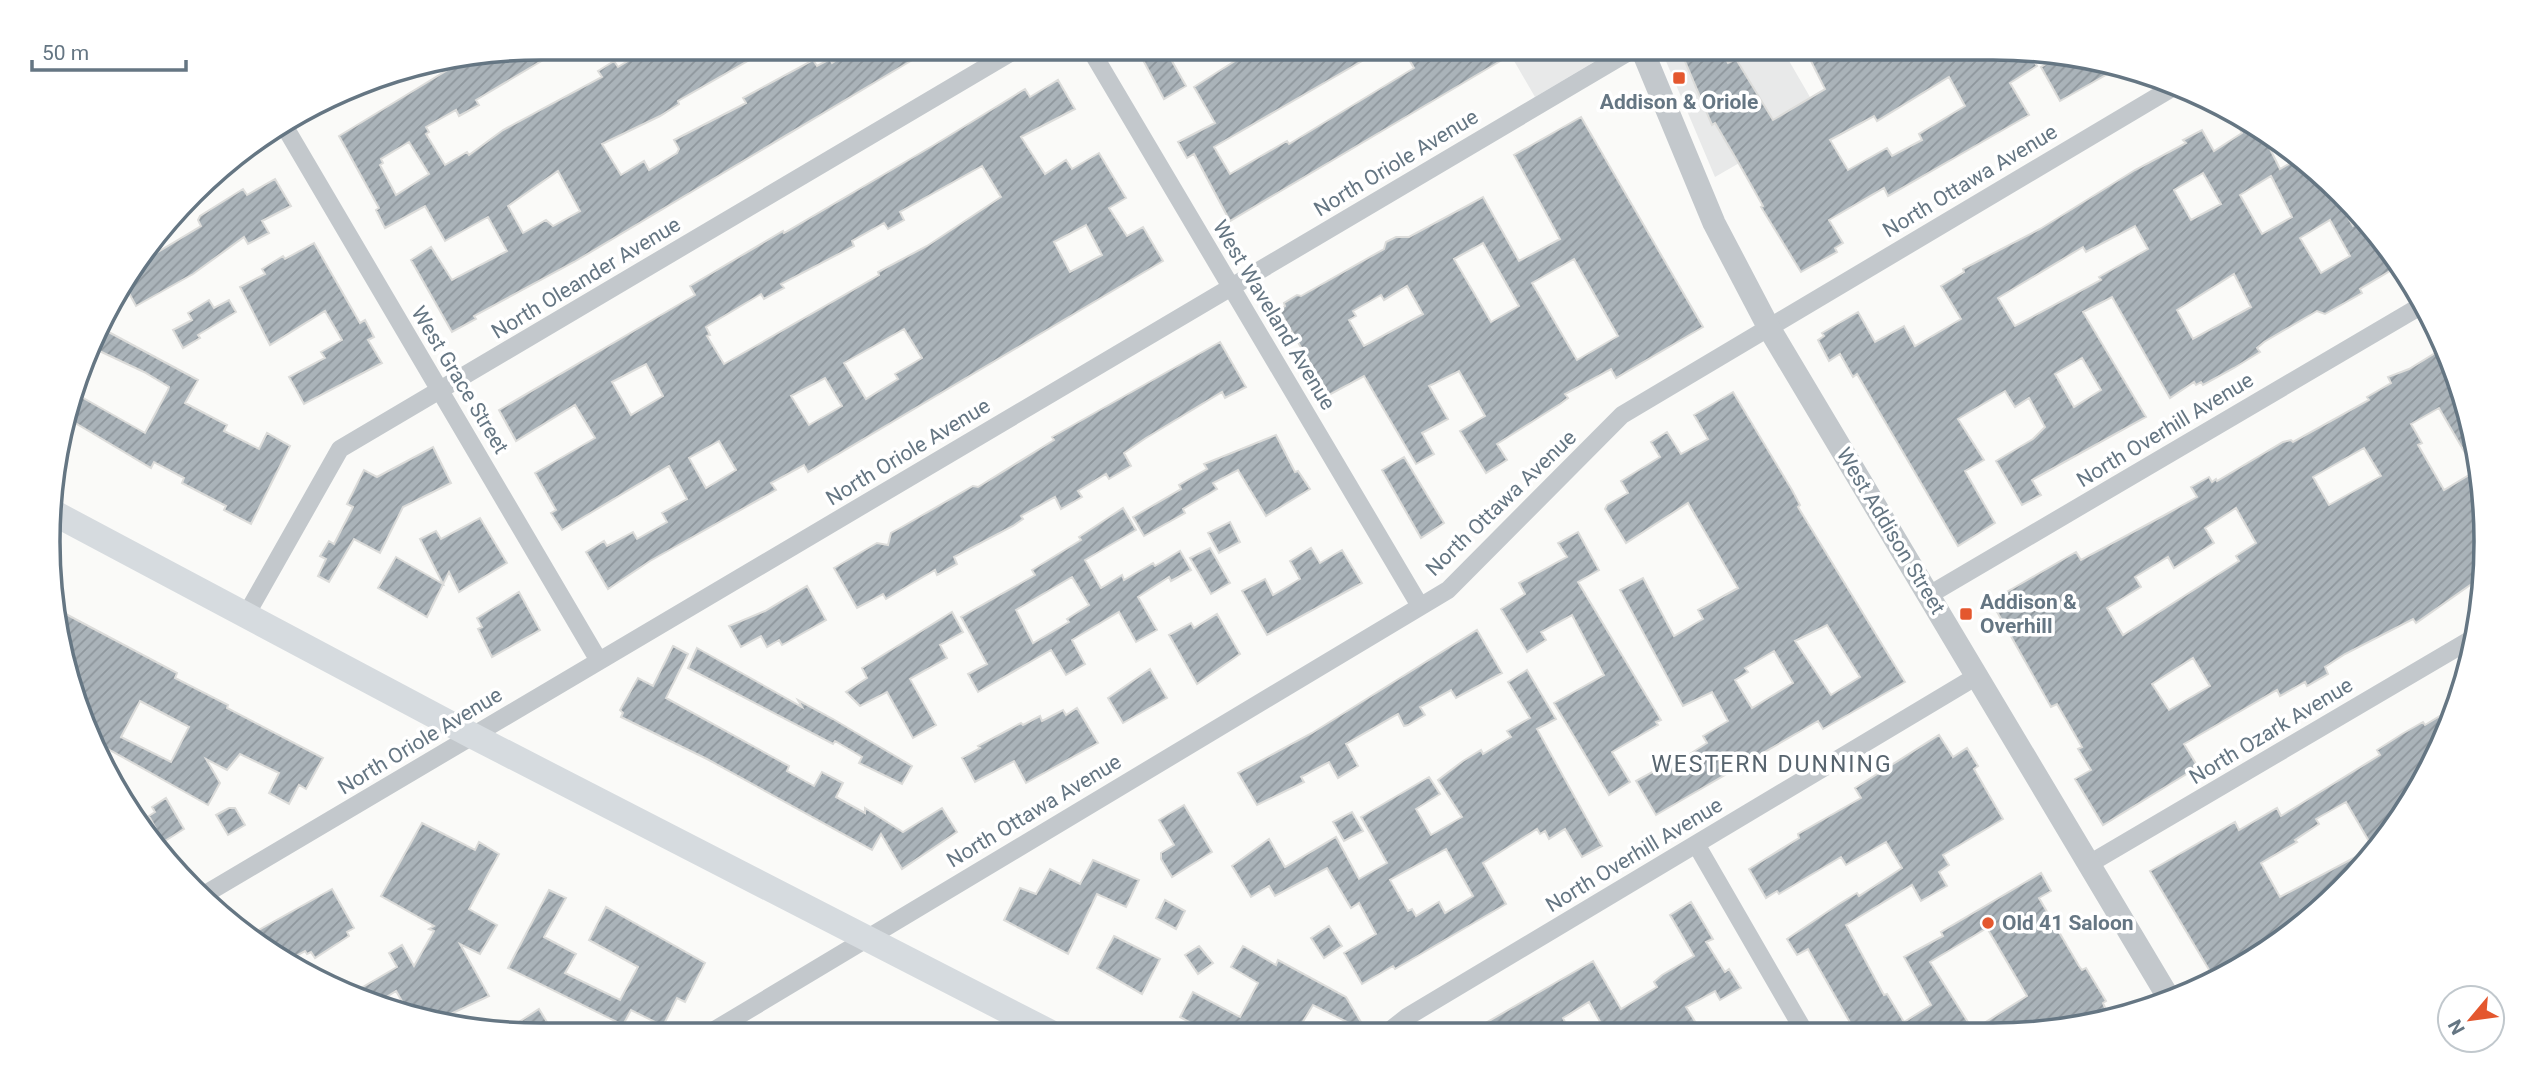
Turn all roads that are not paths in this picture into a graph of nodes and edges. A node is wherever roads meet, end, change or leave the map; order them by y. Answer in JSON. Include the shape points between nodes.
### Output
{"nodes":[{"id":1,"x":998,"y":60,"type":"edge"},
{"id":2,"x":1097,"y":60,"type":"edge"},
{"id":3,"x":1617,"y":60,"type":"edge"},
{"id":4,"x":1645,"y":60,"type":"edge"},
{"id":5,"x":2166,"y":92,"type":"edge"},
{"id":6,"x":288,"y":132,"type":"edge"},
{"id":7,"x":1231,"y":287,"type":"junction"},
{"id":8,"x":2415,"y":309,"type":"edge"},
{"id":9,"x":1769,"y":328,"type":"junction"},
{"id":10,"x":440,"y":390,"type":"junction"},
{"id":11,"x":61,"y":517,"type":"edge"},
{"id":12,"x":1929,"y":595,"type":"junction"},
{"id":13,"x":1420,"y":606,"type":"junction"},
{"id":14,"x":245,"y":617,"type":"junction"},
{"id":15,"x":2463,"y":644,"type":"edge"},
{"id":16,"x":599,"y":661,"type":"junction"},
{"id":17,"x":1977,"y":676,"type":"junction"},
{"id":18,"x":472,"y":736,"type":"junction"},
{"id":19,"x":1696,"y":844,"type":"junction"},
{"id":20,"x":2089,"y":864,"type":"junction"},
{"id":21,"x":211,"y":891,"type":"edge"},
{"id":22,"x":868,"y":937,"type":"junction"},
{"id":23,"x":2164,"y":991,"type":"edge"},
{"id":24,"x":726,"y":1023,"type":"edge"},
{"id":25,"x":1032,"y":1023,"type":"edge"},
{"id":26,"x":1399,"y":1023,"type":"edge"},
{"id":27,"x":1799,"y":1023,"type":"edge"}],
"edges":[{"from":1,"to":10,"type":"street","name":"North Oleander Avenue"},
{"from":2,"to":7,"type":"street","name":"West Waveland Avenue"},
{"from":3,"to":7,"type":"street","name":"North Oriole Avenue"},
{"from":4,"to":9,"type":"street","name":"West Addison Street","via":[[1714,223]]},
{"from":5,"to":9,"type":"street","name":"North Ottawa Avenue"},
{"from":6,"to":10,"type":"street","name":"West Grace Street"},
{"from":7,"to":13,"type":"street","name":"West Waveland Avenue"},
{"from":7,"to":16,"type":"street","name":"North Oriole Avenue"},
{"from":8,"to":12,"type":"street","name":"North Overhill Avenue"},
{"from":9,"to":12,"type":"street","name":"West Addison Street"},
{"from":9,"to":13,"type":"street","name":"North Ottawa Avenue","via":[[1622,415],[1448,590]]},
{"from":10,"to":14,"type":"street","name":"North Oleander Avenue","via":[[340,449]]},
{"from":10,"to":16,"type":"street","name":"West Grace Street"},
{"from":11,"to":14,"type":"main road"},
{"from":12,"to":17,"type":"street","name":"West Addison Street"},
{"from":13,"to":22,"type":"street","name":"North Ottawa Avenue"},
{"from":14,"to":18,"type":"main road"},
{"from":15,"to":20,"type":"street","name":"North Ozark Avenue"},
{"from":16,"to":18,"type":"street","name":"North Oriole Avenue"},
{"from":17,"to":19,"type":"street","name":"North Overhill Avenue"},
{"from":17,"to":20,"type":"street","name":"West Addison Street"},
{"from":18,"to":21,"type":"street","name":"North Oriole Avenue"},
{"from":18,"to":22,"type":"main road"},
{"from":19,"to":26,"type":"street","name":"North Overhill Avenue"},
{"from":19,"to":27,"type":"street"},
{"from":20,"to":23,"type":"street","name":"West Addison Street"},
{"from":22,"to":24,"type":"street","name":"North Ottawa Avenue"},
{"from":22,"to":25,"type":"main road"}]}
